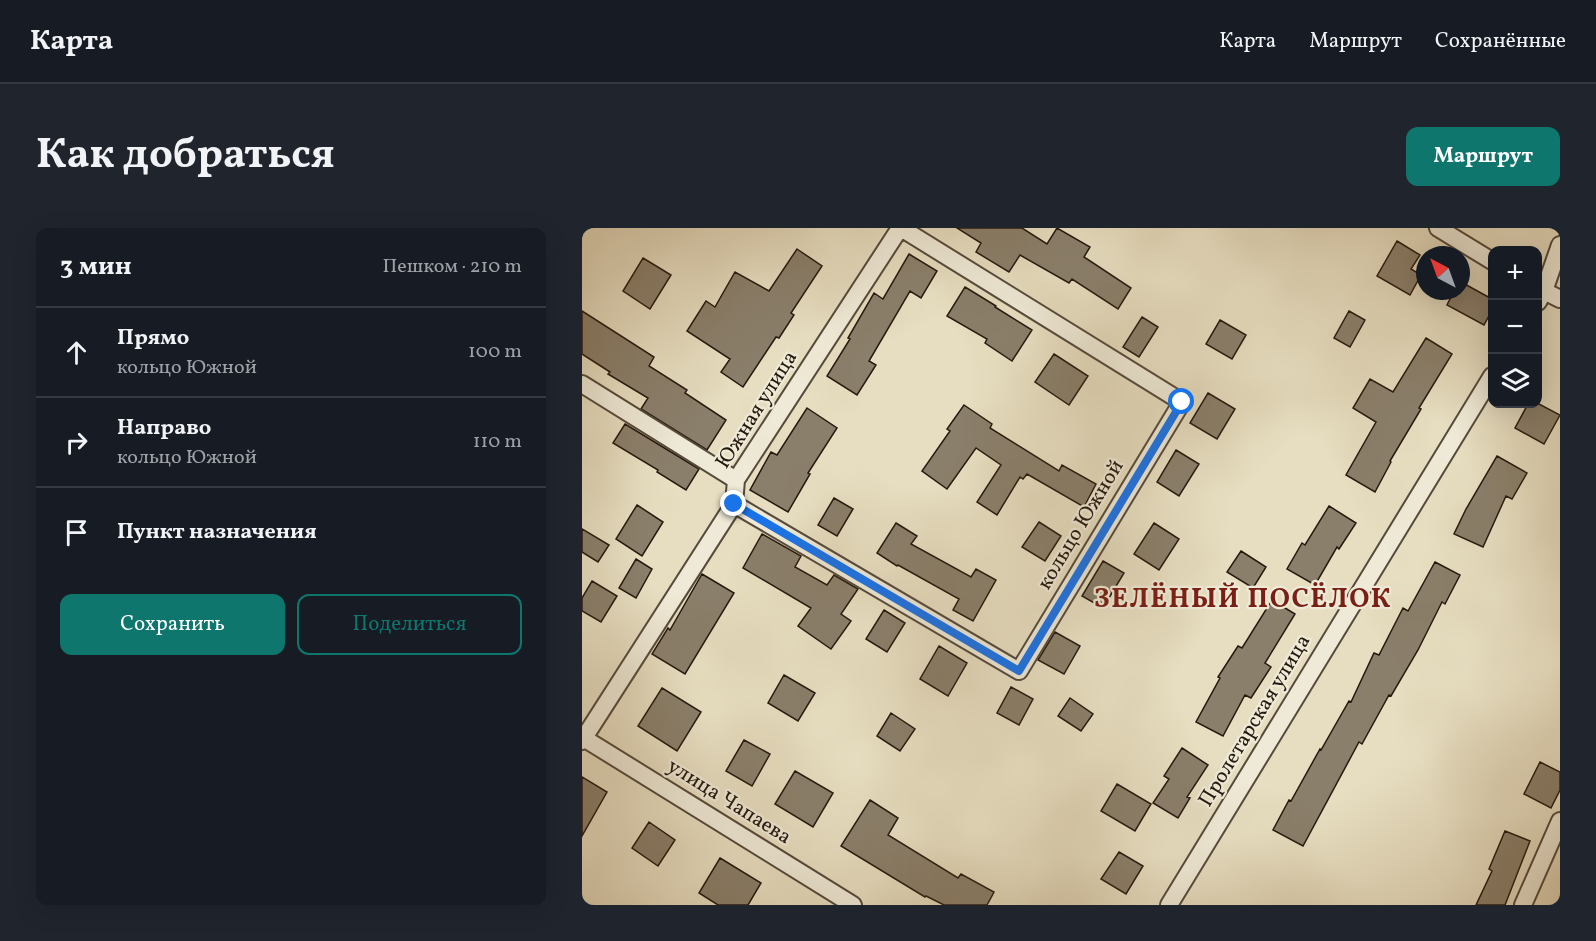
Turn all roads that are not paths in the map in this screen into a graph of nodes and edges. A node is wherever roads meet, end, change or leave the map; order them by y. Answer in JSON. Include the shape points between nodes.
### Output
{"nodes":[{"id":1,"x":901,"y":228,"type":"edge"},
{"id":2,"x":1438,"y":228,"type":"edge"},
{"id":3,"x":1560,"y":245,"type":"edge"},
{"id":4,"x":1488,"y":259,"type":"edge"},
{"id":5,"x":1542,"y":289,"type":"edge"},
{"id":6,"x":1542,"y":294,"type":"edge"},
{"id":7,"x":1560,"y":298,"type":"edge"},
{"id":8,"x":1488,"y":383,"type":"edge"},
{"id":9,"x":582,"y":384,"type":"edge"},
{"id":10,"x":736,"y":480,"type":"junction"},
{"id":11,"x":734,"y":504,"type":"junction"},
{"id":12,"x":583,"y":739,"type":"edge"},
{"id":13,"x":1560,"y":821,"type":"edge"},
{"id":14,"x":853,"y":905,"type":"edge"},
{"id":15,"x":1169,"y":905,"type":"edge"},
{"id":16,"x":1523,"y":905,"type":"edge"}],
"edges":[{"from":1,"to":10,"type":"street","name":"Южная улица"},
{"from":1,"to":11,"type":"street","name":"кольцо Южной","via":[[1182,402],[1043,632],[1019,671]]},
{"from":2,"to":4,"type":"street"},
{"from":3,"to":5,"type":"street"},
{"from":6,"to":7,"type":"street"},
{"from":8,"to":15,"type":"street","name":"Пролетарская улица"},
{"from":9,"to":10,"type":"street"},
{"from":10,"to":11,"type":"street","name":"Южная улица"},
{"from":11,"to":12,"type":"street","name":"Южная улица"},
{"from":12,"to":14,"type":"street","name":"улица Чапаева"},
{"from":13,"to":16,"type":"street"}]}
